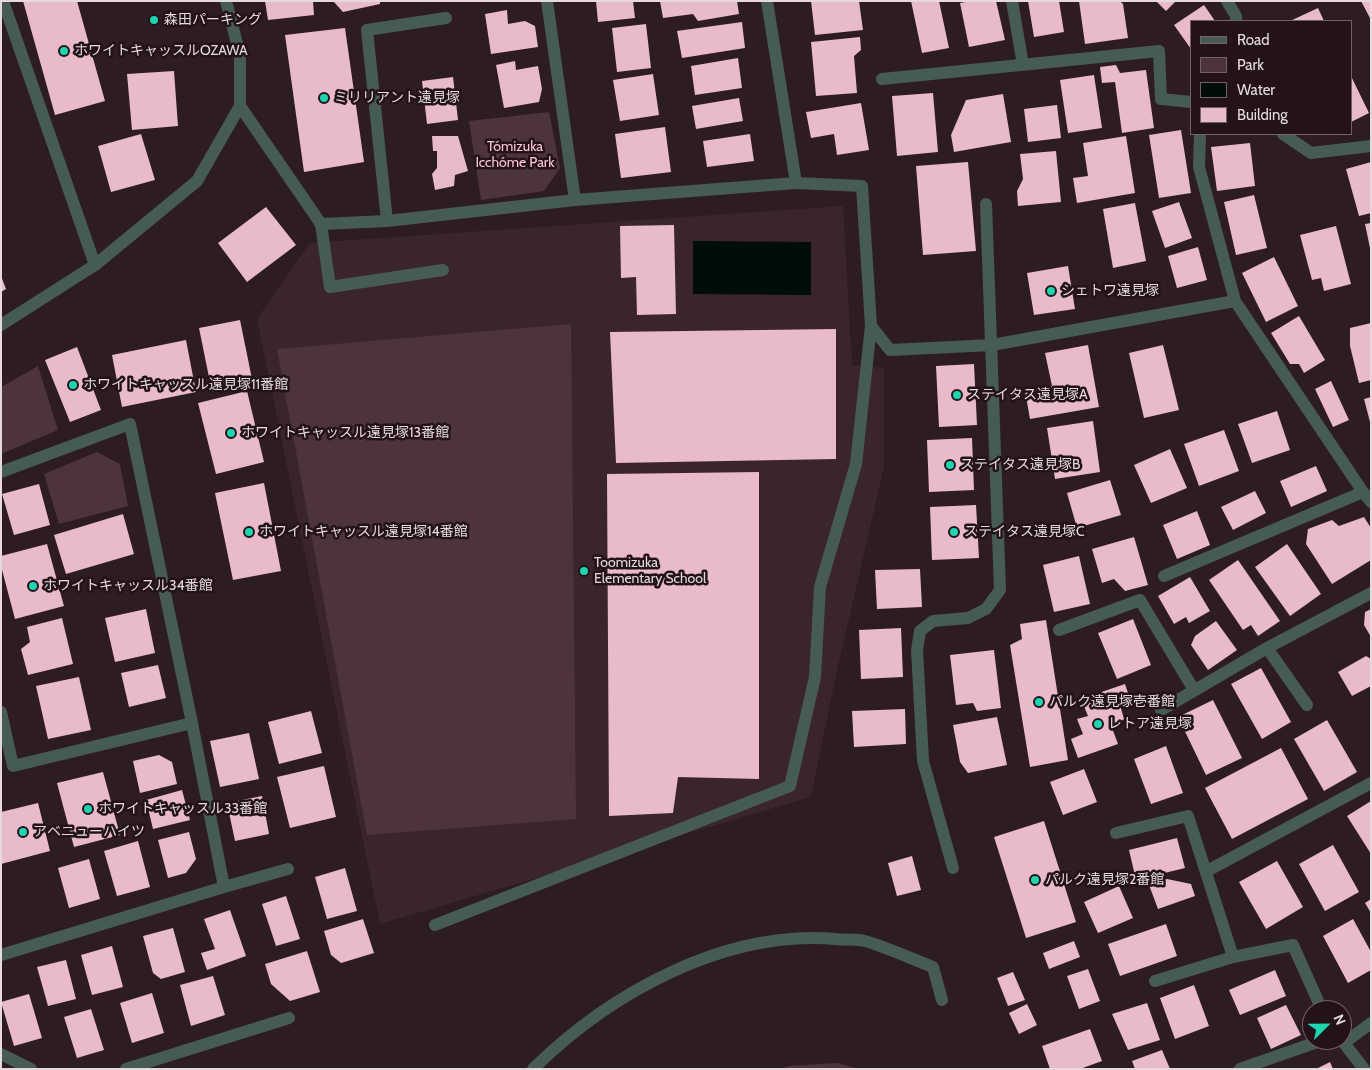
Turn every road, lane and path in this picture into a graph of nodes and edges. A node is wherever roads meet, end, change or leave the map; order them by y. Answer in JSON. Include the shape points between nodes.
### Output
{"nodes":[{"id":1,"x":2,"y":1,"type":"edge"},
{"id":2,"x":226,"y":1,"type":"edge"},
{"id":3,"x":547,"y":1,"type":"edge"},
{"id":4,"x":767,"y":1,"type":"edge"},
{"id":5,"x":1012,"y":1,"type":"edge"},
{"id":6,"x":1227,"y":1,"type":"edge"},
{"id":7,"x":446,"y":18,"type":"dead end"},
{"id":8,"x":1236,"y":20,"type":"edge"},
{"id":9,"x":1023,"y":65,"type":"junction"},
{"id":10,"x":882,"y":79,"type":"dead end"},
{"id":11,"x":1190,"y":102,"type":"edge"},
{"id":12,"x":240,"y":106,"type":"junction"},
{"id":13,"x":1200,"y":135,"type":"edge"},
{"id":14,"x":1284,"y":135,"type":"edge"},
{"id":15,"x":1371,"y":146,"type":"edge"},
{"id":16,"x":796,"y":183,"type":"junction"},
{"id":17,"x":575,"y":200,"type":"junction"},
{"id":18,"x":986,"y":204,"type":"dead end"},
{"id":19,"x":387,"y":221,"type":"junction"},
{"id":20,"x":321,"y":224,"type":"junction"},
{"id":21,"x":95,"y":265,"type":"junction"},
{"id":22,"x":443,"y":270,"type":"dead end"},
{"id":23,"x":1235,"y":301,"type":"junction"},
{"id":24,"x":1,"y":325,"type":"edge"},
{"id":25,"x":871,"y":326,"type":"junction"},
{"id":26,"x":992,"y":345,"type":"junction"},
{"id":27,"x":1,"y":472,"type":"edge"},
{"id":28,"x":1367,"y":497,"type":"edge"},
{"id":29,"x":1164,"y":576,"type":"dead end"},
{"id":30,"x":1371,"y":593,"type":"edge"},
{"id":31,"x":1059,"y":630,"type":"dead end"},
{"id":32,"x":1267,"y":648,"type":"junction"},
{"id":33,"x":1194,"y":690,"type":"junction"},
{"id":34,"x":1307,"y":705,"type":"dead end"},
{"id":35,"x":1161,"y":710,"type":"dead end"},
{"id":36,"x":1,"y":712,"type":"edge"},
{"id":37,"x":192,"y":723,"type":"junction"},
{"id":38,"x":1371,"y":783,"type":"edge"},
{"id":39,"x":1116,"y":833,"type":"dead end"},
{"id":40,"x":953,"y":868,"type":"dead end"},
{"id":41,"x":288,"y":869,"type":"dead end"},
{"id":42,"x":1207,"y":871,"type":"junction"},
{"id":43,"x":224,"y":886,"type":"junction"},
{"id":44,"x":435,"y":925,"type":"dead end"},
{"id":45,"x":1,"y":954,"type":"edge"},
{"id":46,"x":1233,"y":957,"type":"junction"},
{"id":47,"x":1155,"y":981,"type":"dead end"},
{"id":48,"x":942,"y":1000,"type":"dead end"},
{"id":49,"x":1318,"y":1000,"type":"edge"},
{"id":50,"x":289,"y":1018,"type":"dead end"},
{"id":51,"x":1371,"y":1023,"type":"edge"},
{"id":52,"x":1352,"y":1035,"type":"edge"},
{"id":53,"x":1302,"y":1048,"type":"edge"},
{"id":54,"x":1348,"y":1050,"type":"edge"},
{"id":55,"x":1,"y":1054,"type":"edge"},
{"id":56,"x":31,"y":1069,"type":"edge"},
{"id":57,"x":126,"y":1069,"type":"edge"},
{"id":58,"x":533,"y":1069,"type":"edge"},
{"id":59,"x":1240,"y":1069,"type":"edge"},
{"id":60,"x":1364,"y":1069,"type":"edge"}],
"edges":[{"from":1,"to":21,"type":"street"},
{"from":2,"to":12,"type":"street","via":[[240,55]]},
{"from":3,"to":17,"type":"street"},
{"from":4,"to":16,"type":"street"},
{"from":5,"to":9,"type":"street"},
{"from":6,"to":8,"type":"street"},
{"from":7,"to":19,"type":"street","via":[[367,30]]},
{"from":9,"to":10,"type":"street"},
{"from":9,"to":11,"type":"street","via":[[1159,51],[1161,99]]},
{"from":12,"to":20,"type":"street"},
{"from":12,"to":21,"type":"street","via":[[197,181]]},
{"from":13,"to":23,"type":"street","via":[[1199,167]]},
{"from":14,"to":15,"type":"street","via":[[1311,153]]},
{"from":16,"to":17,"type":"street"},
{"from":16,"to":25,"type":"street","via":[[862,186]]},
{"from":17,"to":19,"type":"street"},
{"from":18,"to":26,"type":"street"},
{"from":19,"to":20,"type":"street"},
{"from":20,"to":22,"type":"street","via":[[330,287]]},
{"from":21,"to":24,"type":"street"},
{"from":23,"to":26,"type":"street"},
{"from":23,"to":28,"type":"street"},
{"from":25,"to":26,"type":"street","via":[[890,350]]},
{"from":25,"to":44,"type":"street","via":[[856,464],[820,587],[815,678],[790,786]]},
{"from":26,"to":40,"type":"street","via":[[1000,590],[986,609],[968,618],[934,621],[920,631],[917,650],[923,762]]},
{"from":27,"to":37,"type":"street","via":[[130,424]]},
{"from":28,"to":29,"type":"street"},
{"from":30,"to":32,"type":"street"},
{"from":31,"to":33,"type":"street","via":[[1140,600]]},
{"from":32,"to":33,"type":"street"},
{"from":32,"to":34,"type":"street"},
{"from":33,"to":35,"type":"street"},
{"from":36,"to":37,"type":"street","via":[[13,766]]},
{"from":37,"to":43,"type":"street"},
{"from":38,"to":42,"type":"street"},
{"from":39,"to":42,"type":"street","via":[[1188,816]]},
{"from":41,"to":43,"type":"street"},
{"from":42,"to":46,"type":"street"},
{"from":43,"to":45,"type":"street"},
{"from":46,"to":47,"type":"street"},
{"from":46,"to":49,"type":"street","via":[[1293,945]]},
{"from":48,"to":58,"type":"street","via":[[932,967],[865,941],[810,937],[763,942],[714,955],[644,985],[598,1013],[558,1044]]},
{"from":50,"to":57,"type":"street"},
{"from":51,"to":52,"type":"street"},
{"from":53,"to":59,"type":"street"},
{"from":54,"to":60,"type":"street"},
{"from":55,"to":56,"type":"street"}]}
